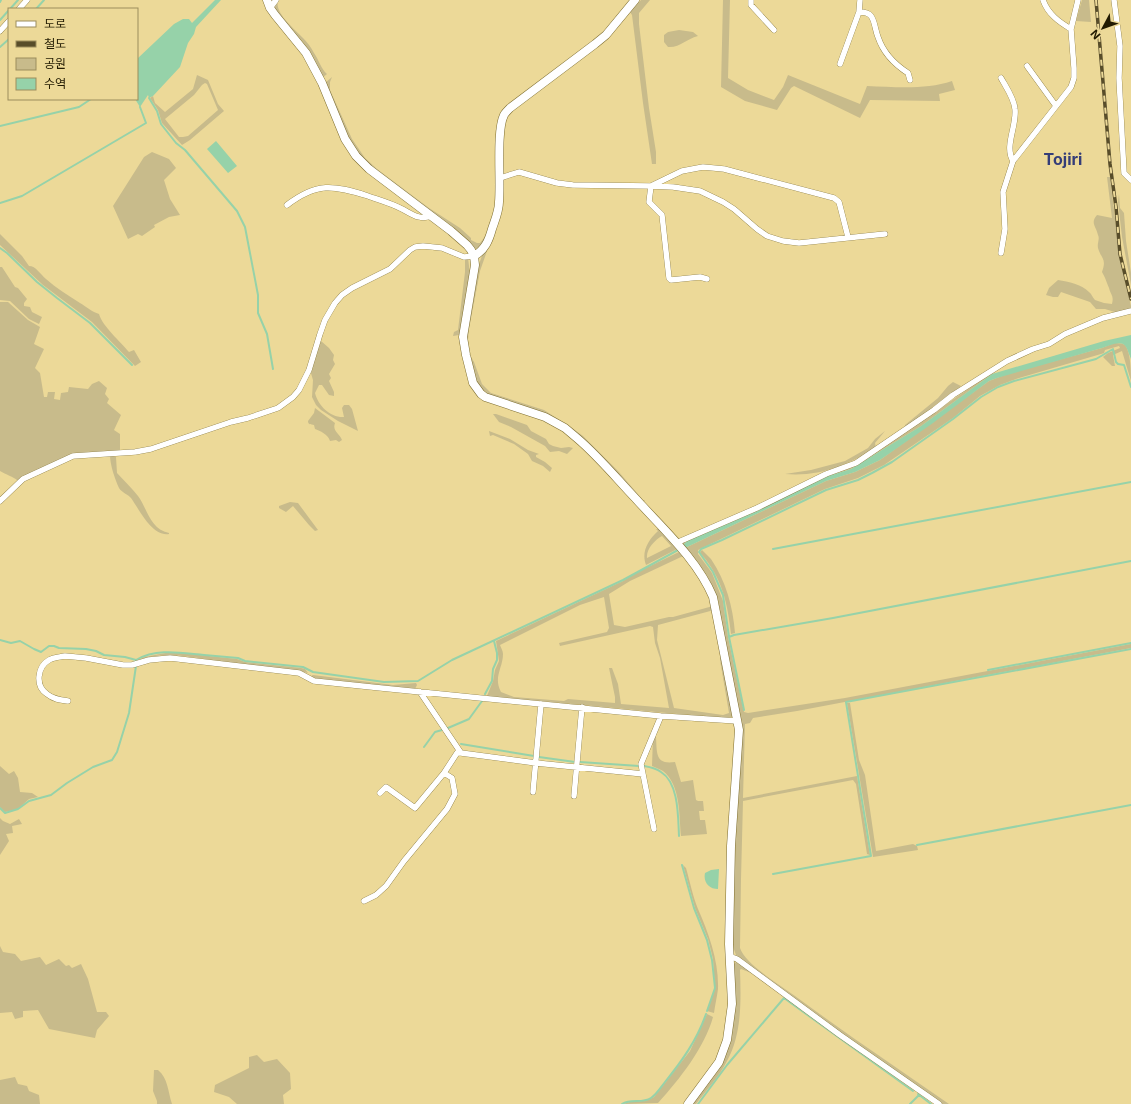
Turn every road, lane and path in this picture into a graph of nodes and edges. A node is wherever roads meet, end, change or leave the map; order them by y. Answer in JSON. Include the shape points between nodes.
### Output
{"nodes":[{"id":1,"x":27,"y":0,"type":"edge"},
{"id":2,"x":276,"y":0,"type":"edge"},
{"id":3,"x":635,"y":0,"type":"edge"},
{"id":4,"x":751,"y":0,"type":"edge"},
{"id":5,"x":860,"y":0,"type":"edge"},
{"id":6,"x":1043,"y":0,"type":"edge"},
{"id":7,"x":1078,"y":0,"type":"edge"},
{"id":8,"x":1114,"y":0,"type":"edge"},
{"id":9,"x":269,"y":4,"type":"edge"},
{"id":10,"x":20,"y":8,"type":"edge"},
{"id":11,"x":859,"y":12,"type":"junction"},
{"id":12,"x":8,"y":22,"type":"edge"},
{"id":13,"x":1071,"y":29,"type":"junction"},
{"id":14,"x":774,"y":30,"type":"dead end"},
{"id":15,"x":0,"y":31,"type":"edge"},
{"id":16,"x":840,"y":64,"type":"dead end"},
{"id":17,"x":1027,"y":66,"type":"dead end"},
{"id":18,"x":1001,"y":78,"type":"dead end"},
{"id":19,"x":910,"y":80,"type":"dead end"},
{"id":20,"x":1056,"y":106,"type":"junction"},
{"id":21,"x":1013,"y":161,"type":"junction"},
{"id":22,"x":500,"y":178,"type":"junction"},
{"id":23,"x":1131,"y":180,"type":"edge"},
{"id":24,"x":650,"y":186,"type":"junction"},
{"id":25,"x":287,"y":205,"type":"dead end"},
{"id":26,"x":431,"y":216,"type":"junction"},
{"id":27,"x":885,"y":234,"type":"dead end"},
{"id":28,"x":848,"y":237,"type":"junction"},
{"id":29,"x":1001,"y":253,"type":"dead end"},
{"id":30,"x":474,"y":256,"type":"junction"},
{"id":31,"x":707,"y":278,"type":"dead end"},
{"id":32,"x":1131,"y":310,"type":"edge"},
{"id":33,"x":0,"y":501,"type":"edge"},
{"id":34,"x":676,"y":543,"type":"junction"},
{"id":35,"x":420,"y":692,"type":"junction"},
{"id":36,"x":68,"y":701,"type":"dead end"},
{"id":37,"x":541,"y":704,"type":"junction"},
{"id":38,"x":582,"y":707,"type":"junction"},
{"id":39,"x":661,"y":716,"type":"junction"},
{"id":40,"x":737,"y":721,"type":"junction"},
{"id":41,"x":462,"y":753,"type":"junction"},
{"id":42,"x":536,"y":763,"type":"junction"},
{"id":43,"x":576,"y":767,"type":"junction"},
{"id":44,"x":444,"y":773,"type":"junction"},
{"id":45,"x":643,"y":774,"type":"junction"},
{"id":46,"x":533,"y":792,"type":"dead end"},
{"id":47,"x":380,"y":793,"type":"dead end"},
{"id":48,"x":574,"y":796,"type":"dead end"},
{"id":49,"x":654,"y":829,"type":"dead end"},
{"id":50,"x":364,"y":901,"type":"dead end"},
{"id":51,"x":729,"y":956,"type":"junction"},
{"id":52,"x":688,"y":1104,"type":"edge"},
{"id":53,"x":939,"y":1104,"type":"edge"}],
"edges":[{"from":1,"to":10,"type":"street"},
{"from":2,"to":9,"type":"street"},
{"from":3,"to":22,"type":"street","via":[[606,35],[504,115],[500,133]]},
{"from":4,"to":14,"type":"street","via":[[751,5]]},
{"from":5,"to":11,"type":"street"},
{"from":6,"to":13,"type":"street","via":[[1050,13]]},
{"from":7,"to":13,"type":"street"},
{"from":8,"to":23,"type":"street","via":[[1120,46],[1119,78],[1124,173]]},
{"from":9,"to":26,"type":"street","via":[[306,53],[356,156],[369,169]]},
{"from":11,"to":16,"type":"street"},
{"from":11,"to":19,"type":"street","via":[[868,13],[872,17],[878,38],[887,54],[896,65],[908,73]]},
{"from":12,"to":15,"type":"street"},
{"from":13,"to":20,"type":"street","via":[[1074,78]]},
{"from":17,"to":20,"type":"street"},
{"from":18,"to":21,"type":"street","via":[[1015,108],[1009,155]]},
{"from":20,"to":21,"type":"street"},
{"from":21,"to":29,"type":"street","via":[[1003,192],[1005,229]]},
{"from":22,"to":24,"type":"street","via":[[519,172],[557,184]]},
{"from":22,"to":30,"type":"street","via":[[499,204],[490,236],[481,252]]},
{"from":24,"to":28,"type":"street","via":[[700,191],[734,209],[757,230],[783,241],[799,243]]},
{"from":24,"to":28,"type":"street","via":[[682,171],[702,168],[724,169],[834,198],[839,202]]},
{"from":24,"to":31,"type":"street","via":[[649,202],[662,215],[668,278]]},
{"from":25,"to":26,"type":"street","via":[[306,192],[332,187],[390,203],[420,218]]},
{"from":26,"to":30,"type":"street","via":[[467,245]]},
{"from":27,"to":28,"type":"street"},
{"from":30,"to":33,"type":"street","via":[[464,257],[442,248],[415,247],[390,269],[342,295],[330,311],[309,370],[299,390],[278,408],[151,449],[73,456],[23,479]]},
{"from":30,"to":34,"type":"street","via":[[475,265],[463,337],[473,383],[485,397],[536,413],[572,433]]},
{"from":32,"to":34,"type":"street","via":[[1103,318],[1007,362],[966,386],[856,463],[826,474],[757,508]]},
{"from":34,"to":40,"type":"street","via":[[700,572],[713,597]]},
{"from":35,"to":36,"type":"street","via":[[314,681],[299,673],[170,658],[123,665],[86,658],[56,657],[44,664],[38,676],[39,682],[46,694]]},
{"from":35,"to":37,"type":"street"},
{"from":35,"to":41,"type":"street"},
{"from":37,"to":38,"type":"street"},
{"from":37,"to":42,"type":"street"},
{"from":38,"to":39,"type":"street"},
{"from":38,"to":43,"type":"street"},
{"from":39,"to":40,"type":"street"},
{"from":39,"to":45,"type":"street","via":[[641,764]]},
{"from":40,"to":51,"type":"street","via":[[739,730],[731,846]]},
{"from":41,"to":42,"type":"street"},
{"from":41,"to":44,"type":"street","via":[[456,753]]},
{"from":42,"to":43,"type":"street"},
{"from":42,"to":46,"type":"street"},
{"from":43,"to":45,"type":"street"},
{"from":43,"to":48,"type":"street"},
{"from":44,"to":47,"type":"street","via":[[415,808],[386,788]]},
{"from":44,"to":50,"type":"street","via":[[452,778],[455,794],[447,809],[386,886]]},
{"from":45,"to":49,"type":"street"},
{"from":51,"to":52,"type":"street","via":[[732,1004],[726,1045],[719,1062]]},
{"from":51,"to":53,"type":"street"}]}
